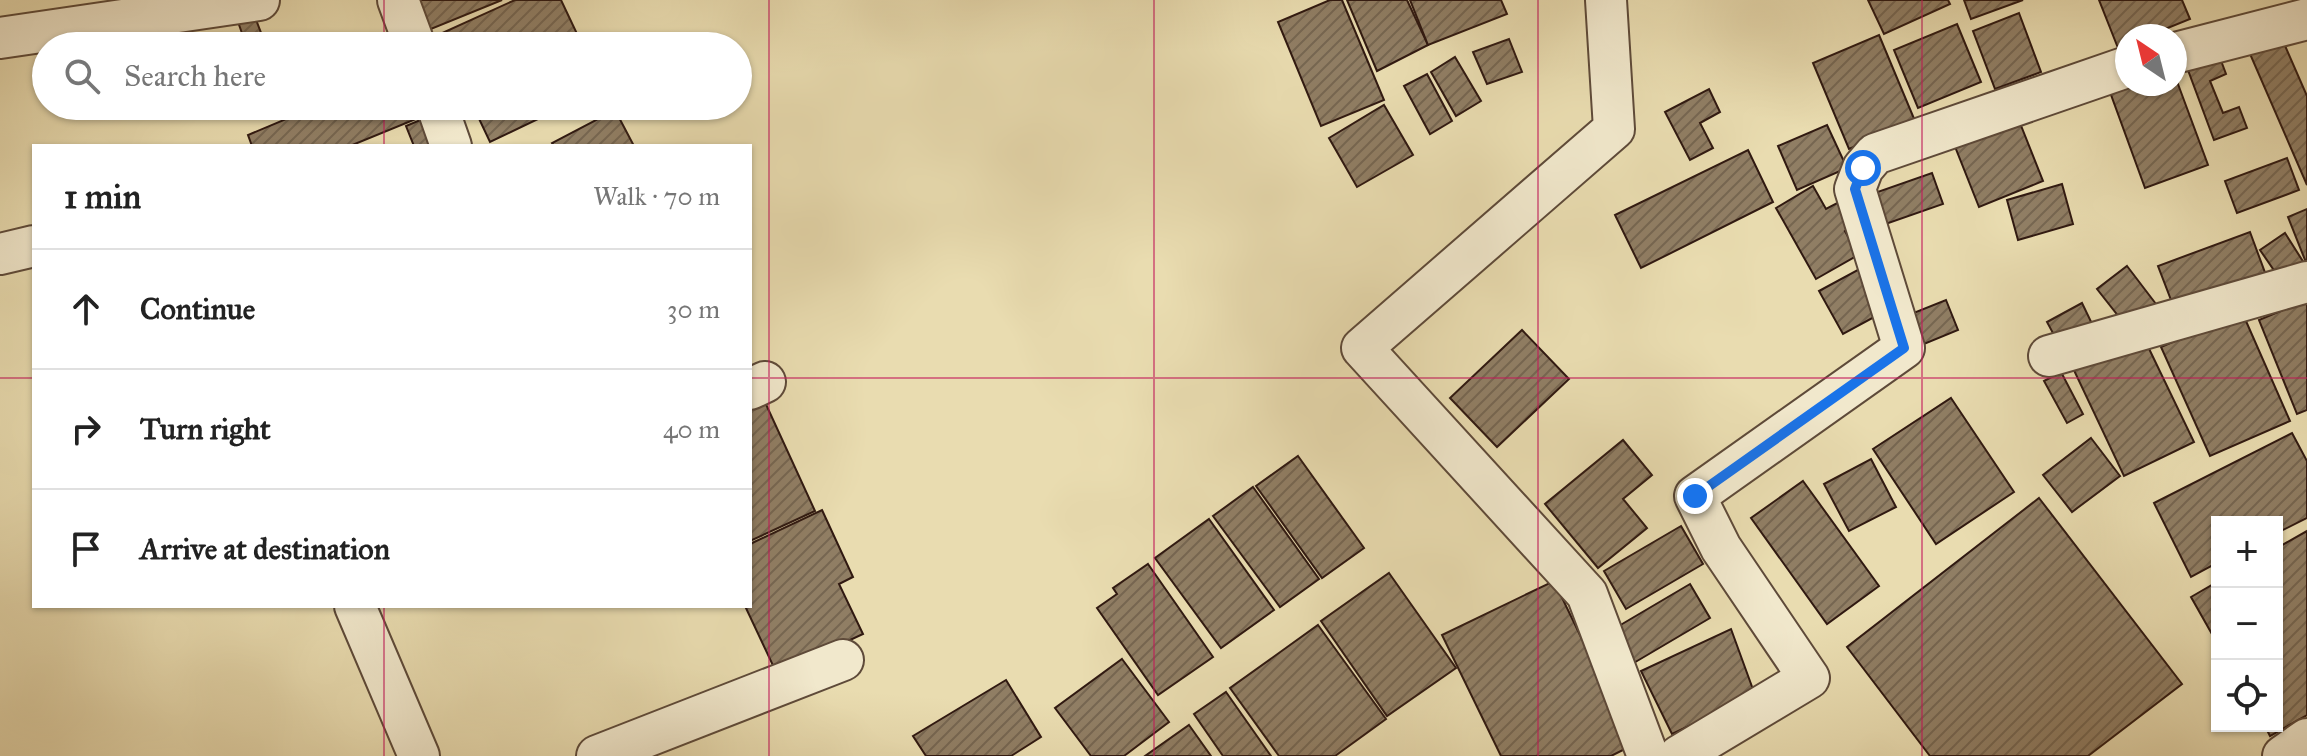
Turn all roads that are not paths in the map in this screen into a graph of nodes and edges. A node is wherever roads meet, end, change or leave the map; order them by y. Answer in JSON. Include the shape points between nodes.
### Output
{"nodes":[{"id":1,"x":259,"y":0,"type":"edge"},
{"id":2,"x":398,"y":0,"type":"edge"},
{"id":3,"x":1606,"y":0,"type":"edge"},
{"id":4,"x":2307,"y":19,"type":"edge"},
{"id":5,"x":41,"y":32,"type":"edge"},
{"id":6,"x":410,"y":32,"type":"edge"},
{"id":7,"x":32,"y":33,"type":"edge"},
{"id":8,"x":0,"y":38,"type":"edge"},
{"id":9,"x":2187,"y":50,"type":"edge"},
{"id":10,"x":2115,"y":71,"type":"edge"},
{"id":11,"x":442,"y":120,"type":"edge"},
{"id":12,"x":450,"y":144,"type":"edge"},
{"id":13,"x":32,"y":246,"type":"edge"},
{"id":14,"x":0,"y":254,"type":"edge"},
{"id":15,"x":2307,"y":282,"type":"edge"},
{"id":16,"x":2049,"y":356,"type":"dead end"},
{"id":17,"x":356,"y":608,"type":"edge"},
{"id":18,"x":843,"y":660,"type":"dead end"},
{"id":19,"x":2307,"y":739,"type":"edge"},
{"id":20,"x":419,"y":756,"type":"edge"},
{"id":21,"x":597,"y":756,"type":"edge"},
{"id":22,"x":1648,"y":756,"type":"edge"},
{"id":23,"x":1679,"y":756,"type":"edge"},
{"id":24,"x":2283,"y":756,"type":"edge"}],
"edges":[{"from":1,"to":5,"type":"street"},
{"from":2,"to":6,"type":"street"},
{"from":3,"to":22,"type":"street","via":[[1614,129],[1362,348],[1587,594]]},
{"from":4,"to":9,"type":"street"},
{"from":7,"to":8,"type":"street"},
{"from":10,"to":23,"type":"street","via":[[1875,154],[1863,168],[1855,189],[1904,348],[1695,496],[1721,548],[1809,678]]},
{"from":11,"to":12,"type":"street"},
{"from":13,"to":14,"type":"street"},
{"from":15,"to":16,"type":"street"},
{"from":17,"to":20,"type":"street"},
{"from":18,"to":21,"type":"street"},
{"from":19,"to":24,"type":"street"}]}
